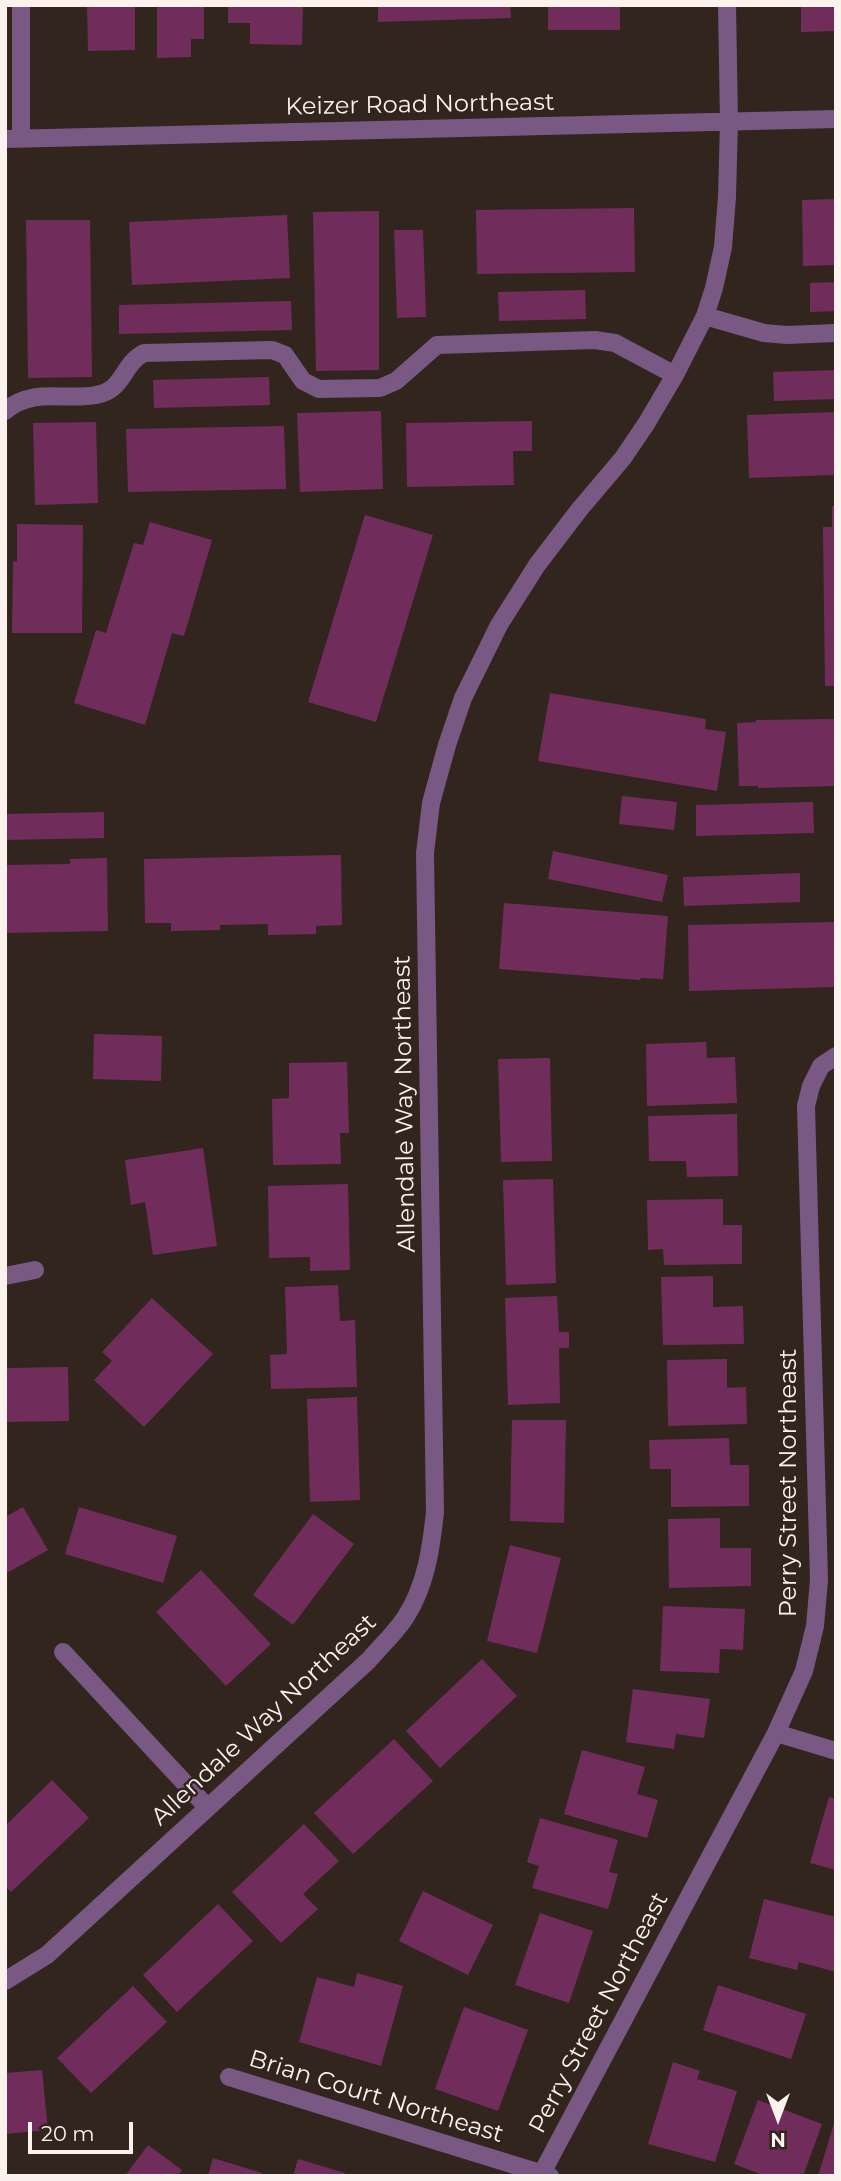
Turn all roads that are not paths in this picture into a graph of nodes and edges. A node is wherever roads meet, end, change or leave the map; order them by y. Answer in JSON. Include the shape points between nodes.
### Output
{"nodes":[{"id":1,"x":21,"y":5,"type":"edge"},
{"id":2,"x":727,"y":5,"type":"edge"},
{"id":3,"x":836,"y":119,"type":"edge"},
{"id":4,"x":729,"y":122,"type":"junction"},
{"id":5,"x":13,"y":139,"type":"edge"},
{"id":6,"x":705,"y":316,"type":"junction"},
{"id":7,"x":836,"y":333,"type":"edge"},
{"id":8,"x":675,"y":375,"type":"junction"},
{"id":9,"x":5,"y":411,"type":"edge"},
{"id":10,"x":828,"y":1061,"type":"edge"},
{"id":11,"x":35,"y":1270,"type":"dead end"},
{"id":12,"x":5,"y":1276,"type":"edge"},
{"id":13,"x":63,"y":1652,"type":"dead end"},
{"id":14,"x":776,"y":1732,"type":"junction"},
{"id":15,"x":836,"y":1751,"type":"edge"},
{"id":16,"x":207,"y":1807,"type":"junction"},
{"id":17,"x":5,"y":1981,"type":"edge"},
{"id":18,"x":229,"y":2077,"type":"dead end"},
{"id":19,"x":546,"y":2175,"type":"edge"}],
"edges":[{"from":1,"to":5,"type":"street"},
{"from":2,"to":4,"type":"street","name":"Allendale Way Northeast"},
{"from":3,"to":4,"type":"street","name":"Keizer Road Northeast"},
{"from":4,"to":5,"type":"street","name":"Keizer Road Northeast"},
{"from":4,"to":6,"type":"street","name":"Allendale Way Northeast","via":[[723,247]]},
{"from":6,"to":7,"type":"street","via":[[764,333]]},
{"from":6,"to":8,"type":"street","name":"Allendale Way Northeast"},
{"from":8,"to":9,"type":"street","via":[[615,343],[595,340],[438,345],[396,381],[380,388],[319,389],[303,381],[285,355],[272,350],[144,353],[134,358],[112,390],[96,395],[43,395]]},
{"from":8,"to":16,"type":"street","name":"Allendale Way Northeast","via":[[623,458],[537,565],[499,625],[463,698],[431,803],[425,853],[435,1512],[430,1559],[405,1619],[369,1660]]},
{"from":10,"to":14,"type":"street","name":"Perry Street Northeast","via":[[811,1086],[806,1106],[819,1580],[816,1626],[804,1671]]},
{"from":11,"to":12,"type":"street"},
{"from":13,"to":16,"type":"street"},
{"from":14,"to":15,"type":"street"},
{"from":14,"to":19,"type":"street","name":"Perry Street Northeast"},
{"from":16,"to":17,"type":"street","name":"Allendale Way Northeast","via":[[47,1955]]},
{"from":18,"to":19,"type":"street","name":"Brian Court Northeast"}]}
